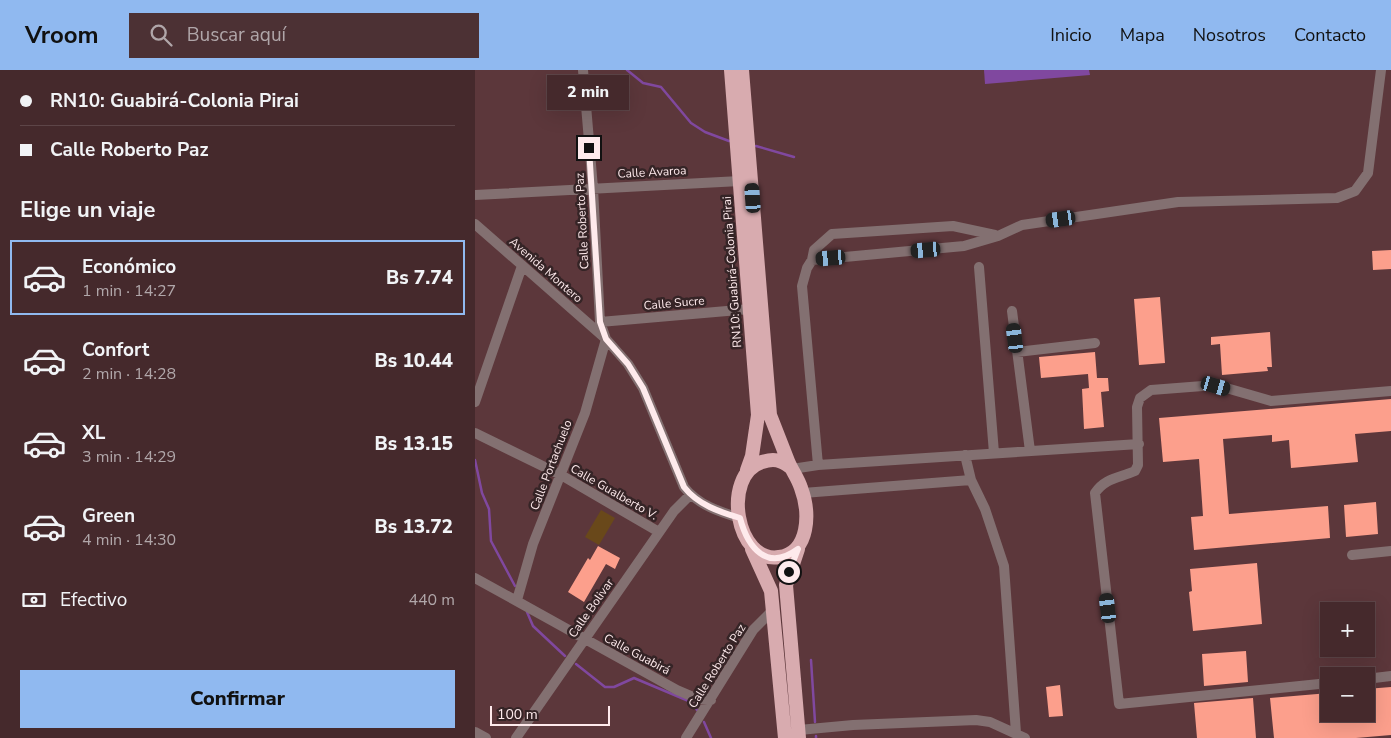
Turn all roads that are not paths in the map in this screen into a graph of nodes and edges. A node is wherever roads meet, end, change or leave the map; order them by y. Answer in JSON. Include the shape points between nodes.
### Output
{"nodes":[{"id":1,"x":583,"y":70,"type":"edge"},
{"id":2,"x":731,"y":70,"type":"edge"},
{"id":3,"x":742,"y":70,"type":"edge"},
{"id":4,"x":1381,"y":70,"type":"edge"},
{"id":5,"x":740,"y":181,"type":"junction"},
{"id":6,"x":593,"y":188,"type":"junction"},
{"id":7,"x":475,"y":195,"type":"edge"},
{"id":8,"x":475,"y":224,"type":"edge"},
{"id":9,"x":998,"y":236,"type":"junction"},
{"id":10,"x":812,"y":260,"type":"junction"},
{"id":11,"x":522,"y":266,"type":"junction"},
{"id":12,"x":979,"y":267,"type":"dead end"},
{"id":13,"x":750,"y":309,"type":"junction"},
{"id":14,"x":1011,"y":311,"type":"dead end"},
{"id":15,"x":600,"y":322,"type":"junction"},
{"id":16,"x":606,"y":339,"type":"junction"},
{"id":17,"x":1095,"y":343,"type":"dead end"},
{"id":18,"x":1017,"y":352,"type":"junction"},
{"id":19,"x":1391,"y":391,"type":"edge"},
{"id":20,"x":475,"y":402,"type":"edge"},
{"id":21,"x":475,"y":433,"type":"edge"},
{"id":22,"x":1139,"y":444,"type":"junction"},
{"id":23,"x":1029,"y":451,"type":"junction"},
{"id":24,"x":994,"y":453,"type":"junction"},
{"id":25,"x":965,"y":455,"type":"junction"},
{"id":26,"x":817,"y":464,"type":"junction"},
{"id":27,"x":791,"y":468,"type":"junction"},
{"id":28,"x":747,"y":470,"type":"junction"},
{"id":29,"x":561,"y":476,"type":"junction"},
{"id":30,"x":971,"y":480,"type":"junction"},
{"id":31,"x":803,"y":493,"type":"junction"},
{"id":32,"x":690,"y":495,"type":"junction"},
{"id":33,"x":740,"y":518,"type":"junction"},
{"id":34,"x":659,"y":532,"type":"junction"},
{"id":35,"x":751,"y":546,"type":"junction"},
{"id":36,"x":798,"y":549,"type":"junction"},
{"id":37,"x":1391,"y":551,"type":"edge"},
{"id":38,"x":1352,"y":555,"type":"dead end"},
{"id":39,"x":475,"y":578,"type":"edge"},
{"id":40,"x":517,"y":600,"type":"junction"},
{"id":41,"x":773,"y":610,"type":"junction"},
{"id":42,"x":584,"y":640,"type":"junction"},
{"id":43,"x":1391,"y":676,"type":"edge"},
{"id":44,"x":1375,"y":678,"type":"edge"},
{"id":45,"x":1320,"y":684,"type":"edge"},
{"id":46,"x":711,"y":700,"type":"junction"},
{"id":47,"x":475,"y":732,"type":"edge"},
{"id":48,"x":799,"y":734,"type":"edge"},
{"id":49,"x":1021,"y":735,"type":"edge"},
{"id":50,"x":486,"y":738,"type":"edge"},
{"id":51,"x":516,"y":738,"type":"edge"},
{"id":52,"x":685,"y":738,"type":"edge"},
{"id":53,"x":785,"y":738,"type":"edge"}],
"edges":[{"from":1,"to":6,"type":"street","name":"Calle Roberto Paz"},
{"from":2,"to":5,"type":"highway","name":"RN10: Guabirá-Colonia Pirai"},
{"from":3,"to":27,"type":"highway","name":"RN10: Guabirá-Colonia Pirai","via":[[770,415]]},
{"from":4,"to":9,"type":"street","via":[[1368,173],[1355,191],[1337,198],[1178,202],[1022,225]]},
{"from":5,"to":6,"type":"street","name":"Calle Avaroa"},
{"from":5,"to":13,"type":"highway","name":"RN10: Guabirá-Colonia Pirai"},
{"from":6,"to":7,"type":"street","name":"Calle Avaroa"},
{"from":6,"to":15,"type":"street","name":"Calle Roberto Paz"},
{"from":8,"to":11,"type":"street","name":"Avenida Montero"},
{"from":9,"to":10,"type":"street","via":[[964,246]]},
{"from":9,"to":10,"type":"street","via":[[953,226],[832,234],[814,250]]},
{"from":10,"to":26,"type":"street","via":[[801,286]]},
{"from":11,"to":16,"type":"street","name":"Avenida Montero"},
{"from":11,"to":20,"type":"street"},
{"from":12,"to":24,"type":"street"},
{"from":13,"to":15,"type":"street","name":"Calle Sucre"},
{"from":13,"to":28,"type":"highway","name":"RN10: Guabirá-Colonia Pirai","via":[[758,415]]},
{"from":14,"to":18,"type":"street"},
{"from":15,"to":16,"type":"street","name":"Calle Roberto Paz"},
{"from":16,"to":29,"type":"street","name":"Calle Portachuelo","via":[[585,412]]},
{"from":16,"to":32,"type":"street","name":"Avenida Montero","via":[[643,388]]},
{"from":17,"to":18,"type":"street"},
{"from":18,"to":23,"type":"street"},
{"from":19,"to":22,"type":"street","via":[[1271,401],[1216,386],[1151,390],[1140,398],[1137,407]]},
{"from":21,"to":29,"type":"street","name":"Calle Gualberto V."},
{"from":22,"to":23,"type":"street"},
{"from":22,"to":45,"type":"street","via":[[1135,471],[1111,478],[1095,493],[1119,704]]},
{"from":23,"to":24,"type":"street"},
{"from":24,"to":25,"type":"street"},
{"from":25,"to":26,"type":"street"},
{"from":25,"to":30,"type":"street"},
{"from":26,"to":27,"type":"street"},
{"from":27,"to":28,"type":"highway","via":[[782,461],[774,460],[764,461]]},
{"from":27,"to":31,"type":"highway"},
{"from":28,"to":33,"type":"highway","via":[[739,494]]},
{"from":29,"to":34,"type":"street","name":"Calle Gualberto V."},
{"from":29,"to":40,"type":"street","name":"Calle Portachuelo","via":[[533,544]]},
{"from":30,"to":31,"type":"street"},
{"from":30,"to":49,"type":"street","via":[[985,509],[1004,566]]},
{"from":31,"to":36,"type":"highway","via":[[807,512]]},
{"from":32,"to":33,"type":"street","via":[[715,510]]},
{"from":32,"to":34,"type":"street","name":"Calle Bolivar"},
{"from":33,"to":35,"type":"highway"},
{"from":34,"to":42,"type":"street","name":"Calle Bolivar"},
{"from":35,"to":36,"type":"highway","via":[[769,558],[787,556]]},
{"from":35,"to":41,"type":"highway","via":[[771,590]]},
{"from":36,"to":48,"type":"highway","via":[[786,585]]},
{"from":37,"to":38,"type":"street"},
{"from":39,"to":40,"type":"street","name":"Calle Guabirá"},
{"from":40,"to":42,"type":"street","name":"Calle Guabirá"},
{"from":41,"to":46,"type":"street","name":"Calle Roberto Paz","via":[[753,630]]},
{"from":41,"to":53,"type":"highway"},
{"from":42,"to":46,"type":"street","name":"Calle Guabirá","via":[[685,693]]},
{"from":42,"to":51,"type":"street","name":"Calle Bolivar"},
{"from":43,"to":44,"type":"street"},
{"from":46,"to":52,"type":"street","name":"Calle Roberto Paz"},
{"from":47,"to":50,"type":"street"},
{"from":48,"to":49,"type":"street","via":[[853,725],[976,720],[991,722]]}]}
